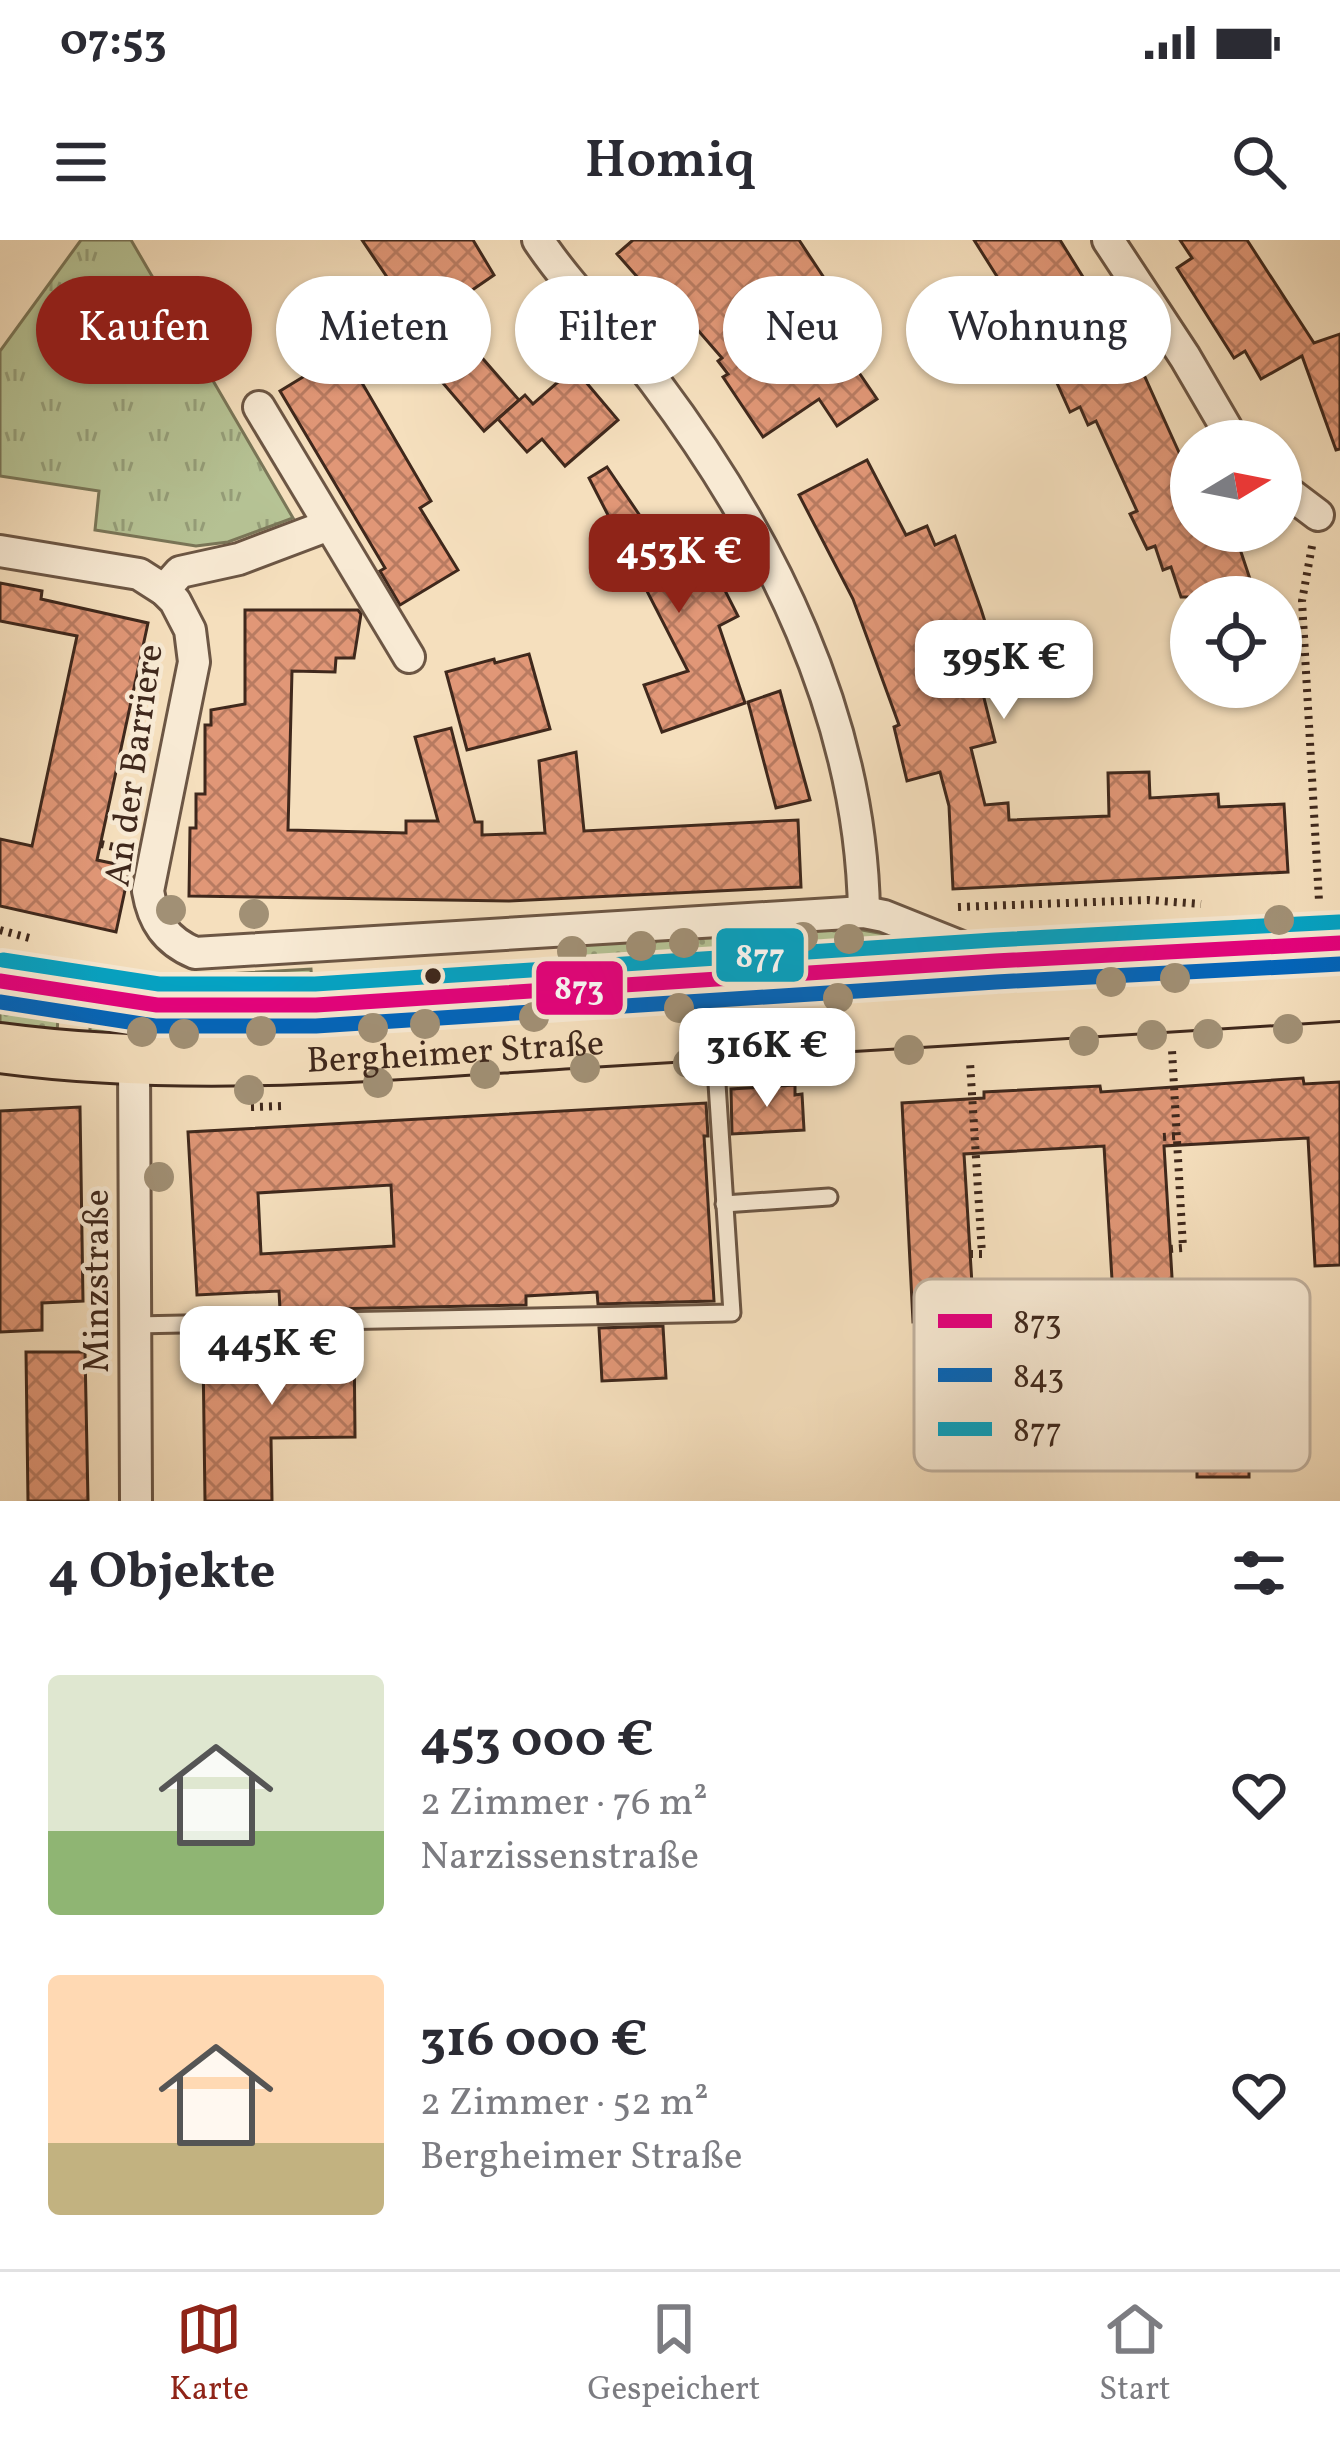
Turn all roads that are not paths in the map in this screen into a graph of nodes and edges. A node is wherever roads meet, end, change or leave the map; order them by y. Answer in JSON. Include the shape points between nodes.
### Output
{"nodes":[{"id":1,"x":538,"y":240,"type":"edge"},
{"id":2,"x":1108,"y":240,"type":"edge"},
{"id":3,"x":259,"y":407,"type":"dead end"},
{"id":4,"x":1222,"y":420,"type":"edge"},
{"id":5,"x":1302,"y":503,"type":"edge"},
{"id":6,"x":1318,"y":515,"type":"road end"},
{"id":7,"x":329,"y":525,"type":"junction"},
{"id":8,"x":0,"y":551,"type":"edge"},
{"id":9,"x":164,"y":590,"type":"junction"},
{"id":10,"x":409,"y":657,"type":"dead end"},
{"id":11,"x":874,"y":914,"type":"junction"},
{"id":12,"x":1330,"y":922,"type":"edge"},
{"id":13,"x":182,"y":947,"type":"joint"},
{"id":14,"x":995,"y":961,"type":"junction"},
{"id":15,"x":0,"y":981,"type":"edge"},
{"id":16,"x":1340,"y":997,"type":"edge"},
{"id":17,"x":714,"y":1034,"type":"junction"},
{"id":18,"x":0,"y":1048,"type":"edge"},
{"id":19,"x":134,"y":1061,"type":"junction"},
{"id":20,"x":829,"y":1197,"type":"dead end"},
{"id":21,"x":724,"y":1204,"type":"junction"},
{"id":22,"x":135,"y":1325,"type":"junction"},
{"id":23,"x":136,"y":1501,"type":"edge"}],
"edges":[{"from":1,"to":11,"type":"street","via":[[652,379],[765,550],[836,728]]},
{"from":2,"to":4,"type":"street"},
{"from":3,"to":7,"type":"street"},
{"from":5,"to":6,"type":"street"},
{"from":7,"to":9,"type":"street","via":[[181,572]]},
{"from":7,"to":10,"type":"street"},
{"from":8,"to":9,"type":"street","via":[[139,574]]},
{"from":9,"to":13,"type":"street","name":"An der Barriere","via":[[190,630],[194,662],[148,891],[158,924]]},
{"from":11,"to":13,"type":"street","name":"Bergheimer Straße"},
{"from":11,"to":14,"type":"street","name":"Bergheimer Straße"},
{"from":12,"to":14,"type":"main road","name":"Bergheimer Straße"},
{"from":14,"to":15,"type":"main road","name":"Bergheimer Straße","via":[[316,1005],[157,1005]]},
{"from":16,"to":17,"type":"main road","name":"Bergheimer Straße"},
{"from":17,"to":19,"type":"main road","name":"Bergheimer Straße","via":[[310,1059]]},
{"from":17,"to":21,"type":"lane"},
{"from":18,"to":19,"type":"main road","name":"Bergheimer Straße"},
{"from":19,"to":22,"type":"street","name":"Minzstraße"},
{"from":20,"to":21,"type":"lane"},
{"from":21,"to":22,"type":"lane","via":[[732,1313]]},
{"from":22,"to":23,"type":"street","name":"Minzstraße"}]}
